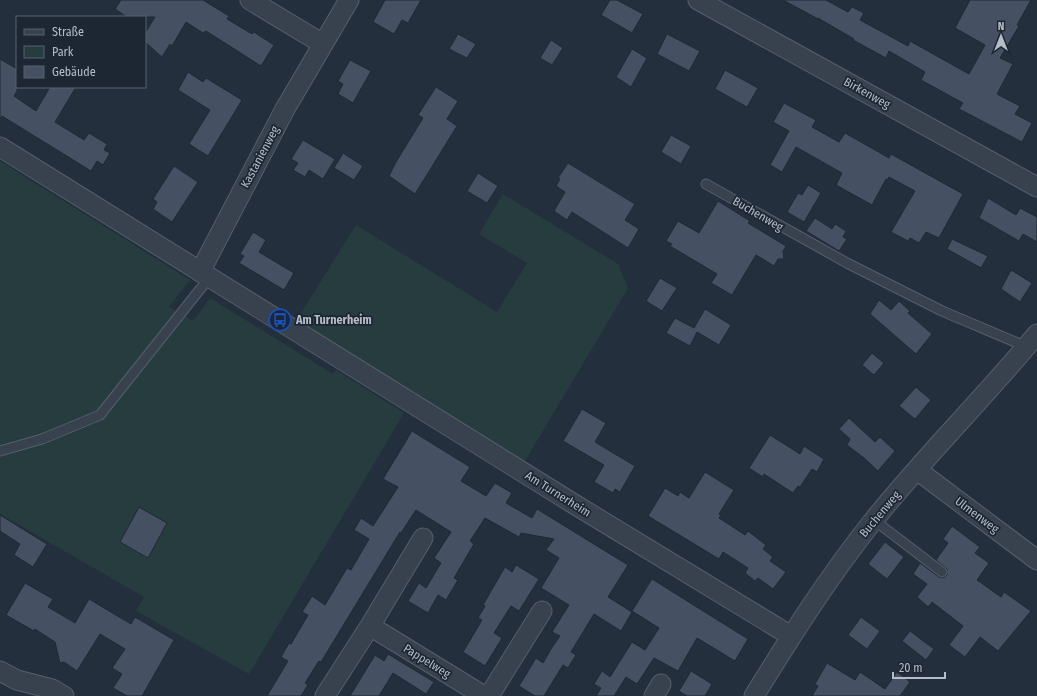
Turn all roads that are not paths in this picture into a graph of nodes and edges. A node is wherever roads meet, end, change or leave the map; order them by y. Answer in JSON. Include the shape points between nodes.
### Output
{"nodes":[{"id":1,"x":250,"y":0,"type":"edge"},
{"id":2,"x":349,"y":0,"type":"edge"},
{"id":3,"x":698,"y":0,"type":"edge"},
{"id":4,"x":323,"y":44,"type":"junction"},
{"id":5,"x":0,"y":148,"type":"edge"},
{"id":6,"x":706,"y":184,"type":"dead end"},
{"id":7,"x":1037,"y":187,"type":"edge"},
{"id":8,"x":204,"y":275,"type":"junction"},
{"id":9,"x":1032,"y":341,"type":"edge"},
{"id":10,"x":0,"y":451,"type":"edge"},
{"id":11,"x":917,"y":470,"type":"junction"},
{"id":12,"x":874,"y":520,"type":"junction"},
{"id":13,"x":423,"y":538,"type":"dead end"},
{"id":14,"x":1037,"y":560,"type":"edge"},
{"id":15,"x":942,"y":572,"type":"dead end"},
{"id":16,"x":542,"y":611,"type":"dead end"},
{"id":17,"x":370,"y":626,"type":"junction"},
{"id":18,"x":791,"y":636,"type":"junction"},
{"id":19,"x":0,"y":671,"type":"edge"},
{"id":20,"x":38,"y":690,"type":"edge"},
{"id":21,"x":64,"y":696,"type":"edge"},
{"id":22,"x":325,"y":696,"type":"edge"},
{"id":23,"x":484,"y":696,"type":"edge"},
{"id":24,"x":489,"y":696,"type":"edge"},
{"id":25,"x":754,"y":696,"type":"edge"}],
"edges":[{"from":1,"to":4,"type":"street"},
{"from":2,"to":4,"type":"street","name":"Kastanienweg"},
{"from":3,"to":7,"type":"street","name":"Birkenweg"},
{"from":4,"to":8,"type":"street","name":"Kastanienweg","via":[[285,109]]},
{"from":5,"to":8,"type":"street","name":"Am Turnerheim"},
{"from":6,"to":9,"type":"lane","name":"Buchenweg","via":[[847,263],[942,311]]},
{"from":8,"to":10,"type":"lane","via":[[100,415],[42,440]]},
{"from":8,"to":18,"type":"street","name":"Am Turnerheim"},
{"from":9,"to":11,"type":"street","name":"Buchenweg"},
{"from":11,"to":12,"type":"street","name":"Buchenweg"},
{"from":11,"to":14,"type":"street","name":"Ulmenweg"},
{"from":12,"to":15,"type":"lane"},
{"from":12,"to":18,"type":"street","name":"Buchenweg","via":[[844,558]]},
{"from":13,"to":17,"type":"street"},
{"from":16,"to":24,"type":"street"},
{"from":17,"to":22,"type":"street"},
{"from":17,"to":23,"type":"street","name":"Pappelweg"},
{"from":18,"to":25,"type":"street","name":"Buchenweg"},
{"from":19,"to":20,"type":"street"},
{"from":20,"to":21,"type":"street","via":[[52,689]]}]}
